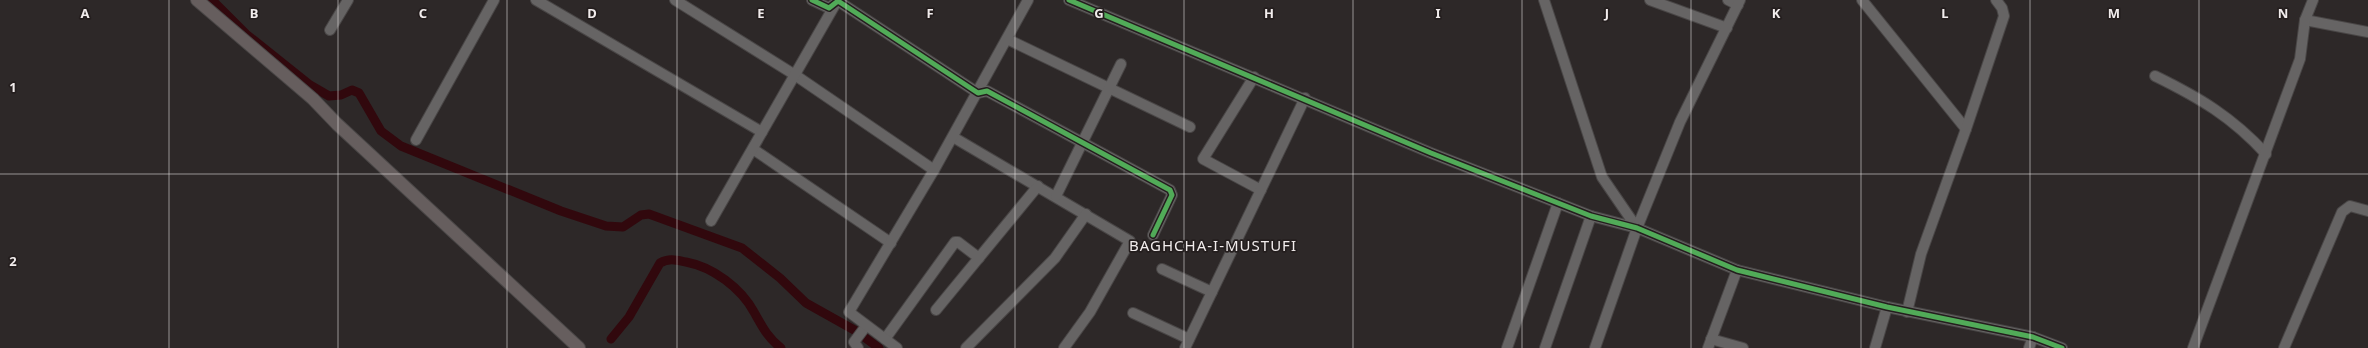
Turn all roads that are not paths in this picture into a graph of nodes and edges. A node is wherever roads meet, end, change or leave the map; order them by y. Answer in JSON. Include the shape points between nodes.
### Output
{"nodes":[{"id":1,"x":197,"y":0,"type":"edge"},
{"id":2,"x":348,"y":0,"type":"edge"},
{"id":3,"x":494,"y":0,"type":"edge"},
{"id":4,"x":536,"y":0,"type":"edge"},
{"id":5,"x":675,"y":0,"type":"edge"},
{"id":6,"x":812,"y":0,"type":"edge"},
{"id":7,"x":1028,"y":0,"type":"edge"},
{"id":8,"x":1069,"y":0,"type":"edge"},
{"id":9,"x":1544,"y":0,"type":"edge"},
{"id":10,"x":1650,"y":0,"type":"edge"},
{"id":11,"x":1728,"y":0,"type":"edge"},
{"id":12,"x":1862,"y":0,"type":"edge"},
{"id":13,"x":1996,"y":0,"type":"edge"},
{"id":14,"x":2313,"y":0,"type":"edge"},
{"id":15,"x":838,"y":1,"type":"edge"},
{"id":16,"x":1739,"y":2,"type":"edge"},
{"id":17,"x":2305,"y":20,"type":"junction"},
{"id":18,"x":1727,"y":28,"type":"junction"},
{"id":19,"x":330,"y":30,"type":"dead end"},
{"id":20,"x":2368,"y":32,"type":"edge"},
{"id":21,"x":1007,"y":39,"type":"junction"},
{"id":22,"x":1121,"y":64,"type":"dead end"},
{"id":23,"x":795,"y":75,"type":"junction"},
{"id":24,"x":2155,"y":76,"type":"dead end"},
{"id":25,"x":1254,"y":77,"type":"junction"},
{"id":26,"x":1108,"y":88,"type":"junction"},
{"id":27,"x":978,"y":92,"type":"junction"},
{"id":28,"x":1306,"y":98,"type":"junction"},
{"id":29,"x":1190,"y":127,"type":"dead end"},
{"id":30,"x":1966,"y":129,"type":"junction"},
{"id":31,"x":762,"y":132,"type":"junction"},
{"id":32,"x":953,"y":137,"type":"junction"},
{"id":33,"x":416,"y":140,"type":"dead end"},
{"id":34,"x":1081,"y":142,"type":"junction"},
{"id":35,"x":753,"y":149,"type":"junction"},
{"id":36,"x":2266,"y":154,"type":"junction"},
{"id":37,"x":934,"y":170,"type":"junction"},
{"id":38,"x":1038,"y":186,"type":"junction"},
{"id":39,"x":1262,"y":190,"type":"junction"},
{"id":40,"x":1056,"y":196,"type":"junction"},
{"id":41,"x":1558,"y":203,"type":"junction"},
{"id":42,"x":2368,"y":211,"type":"edge"},
{"id":43,"x":1086,"y":214,"type":"junction"},
{"id":44,"x":1591,"y":216,"type":"junction"},
{"id":45,"x":711,"y":221,"type":"dead end"},
{"id":46,"x":1637,"y":228,"type":"junction"},
{"id":47,"x":1154,"y":235,"type":"dead end"},
{"id":48,"x":891,"y":243,"type":"junction"},
{"id":49,"x":979,"y":258,"type":"junction"},
{"id":50,"x":1162,"y":269,"type":"dead end"},
{"id":51,"x":1737,"y":270,"type":"junction"},
{"id":52,"x":1212,"y":292,"type":"junction"},
{"id":53,"x":1887,"y":307,"type":"junction"},
{"id":54,"x":936,"y":310,"type":"dead end"},
{"id":55,"x":1907,"y":312,"type":"junction"},
{"id":56,"x":1133,"y":313,"type":"dead end"},
{"id":57,"x":866,"y":326,"type":"junction"},
{"id":58,"x":2033,"y":337,"type":"junction"},
{"id":59,"x":885,"y":339,"type":"junction"},
{"id":60,"x":1710,"y":343,"type":"edge"},
{"id":61,"x":1187,"y":344,"type":"edge"},
{"id":62,"x":856,"y":345,"type":"edge"},
{"id":63,"x":579,"y":348,"type":"edge"},
{"id":64,"x":897,"y":348,"type":"edge"},
{"id":65,"x":966,"y":348,"type":"edge"},
{"id":66,"x":1064,"y":348,"type":"edge"},
{"id":67,"x":1507,"y":348,"type":"edge"},
{"id":68,"x":1545,"y":348,"type":"edge"},
{"id":69,"x":1595,"y":348,"type":"edge"},
{"id":70,"x":1743,"y":348,"type":"edge"},
{"id":71,"x":1875,"y":348,"type":"edge"},
{"id":72,"x":2029,"y":348,"type":"edge"},
{"id":73,"x":2062,"y":348,"type":"edge"},
{"id":74,"x":2193,"y":348,"type":"edge"},
{"id":75,"x":2284,"y":348,"type":"edge"}],
"edges":[{"from":1,"to":63,"type":"main road","via":[[313,99]]},
{"from":2,"to":19,"type":"street"},
{"from":3,"to":33,"type":"street"},
{"from":4,"to":31,"type":"street"},
{"from":5,"to":23,"type":"street"},
{"from":6,"to":15,"type":"street","via":[[829,8]]},
{"from":7,"to":21,"type":"street"},
{"from":8,"to":25,"type":"street"},
{"from":9,"to":46,"type":"street","via":[[1602,177]]},
{"from":10,"to":18,"type":"street"},
{"from":11,"to":16,"type":"street"},
{"from":12,"to":30,"type":"street"},
{"from":13,"to":30,"type":"street","via":[[2004,16]]},
{"from":14,"to":17,"type":"street"},
{"from":15,"to":23,"type":"street"},
{"from":15,"to":27,"type":"street"},
{"from":16,"to":18,"type":"street"},
{"from":17,"to":20,"type":"street"},
{"from":17,"to":36,"type":"street","via":[[2300,59]]},
{"from":18,"to":46,"type":"street","via":[[1680,122]]},
{"from":21,"to":26,"type":"street"},
{"from":21,"to":27,"type":"street"},
{"from":22,"to":26,"type":"street"},
{"from":23,"to":31,"type":"street"},
{"from":23,"to":37,"type":"street"},
{"from":24,"to":36,"type":"street","via":[[2198,97],[2245,131]]},
{"from":25,"to":28,"type":"street"},
{"from":25,"to":39,"type":"street","via":[[1203,159]]},
{"from":26,"to":29,"type":"street"},
{"from":26,"to":34,"type":"street"},
{"from":27,"to":32,"type":"street"},
{"from":27,"to":34,"type":"street","via":[[987,91]]},
{"from":28,"to":39,"type":"street"},
{"from":28,"to":41,"type":"street","via":[[1431,153]]},
{"from":30,"to":55,"type":"street","via":[[1920,254]]},
{"from":31,"to":35,"type":"street"},
{"from":32,"to":37,"type":"street"},
{"from":32,"to":38,"type":"street"},
{"from":34,"to":40,"type":"street"},
{"from":34,"to":47,"type":"street","via":[[1172,192]]},
{"from":35,"to":45,"type":"street"},
{"from":35,"to":48,"type":"street"},
{"from":36,"to":74,"type":"street"},
{"from":37,"to":48,"type":"street"},
{"from":38,"to":40,"type":"street"},
{"from":38,"to":49,"type":"street"},
{"from":39,"to":52,"type":"street"},
{"from":40,"to":43,"type":"street"},
{"from":41,"to":44,"type":"street"},
{"from":41,"to":67,"type":"street"},
{"from":42,"to":75,"type":"street","via":[[2350,206],[2342,212]]},
{"from":43,"to":65,"type":"street","via":[[1054,258]]},
{"from":43,"to":66,"type":"street","via":[[1130,241],[1090,312]]},
{"from":44,"to":46,"type":"street"},
{"from":44,"to":68,"type":"street"},
{"from":46,"to":51,"type":"street"},
{"from":46,"to":69,"type":"street"},
{"from":48,"to":57,"type":"street","via":[[849,312]]},
{"from":49,"to":54,"type":"street"},
{"from":49,"to":59,"type":"street","via":[[955,242]]},
{"from":50,"to":52,"type":"street"},
{"from":51,"to":53,"type":"street"},
{"from":51,"to":60,"type":"street"},
{"from":52,"to":61,"type":"street"},
{"from":53,"to":55,"type":"street"},
{"from":53,"to":71,"type":"street"},
{"from":55,"to":58,"type":"street"},
{"from":56,"to":61,"type":"street"},
{"from":57,"to":59,"type":"street"},
{"from":57,"to":62,"type":"street"},
{"from":58,"to":72,"type":"street"},
{"from":58,"to":73,"type":"street"},
{"from":59,"to":64,"type":"street"},
{"from":60,"to":70,"type":"street"}]}
